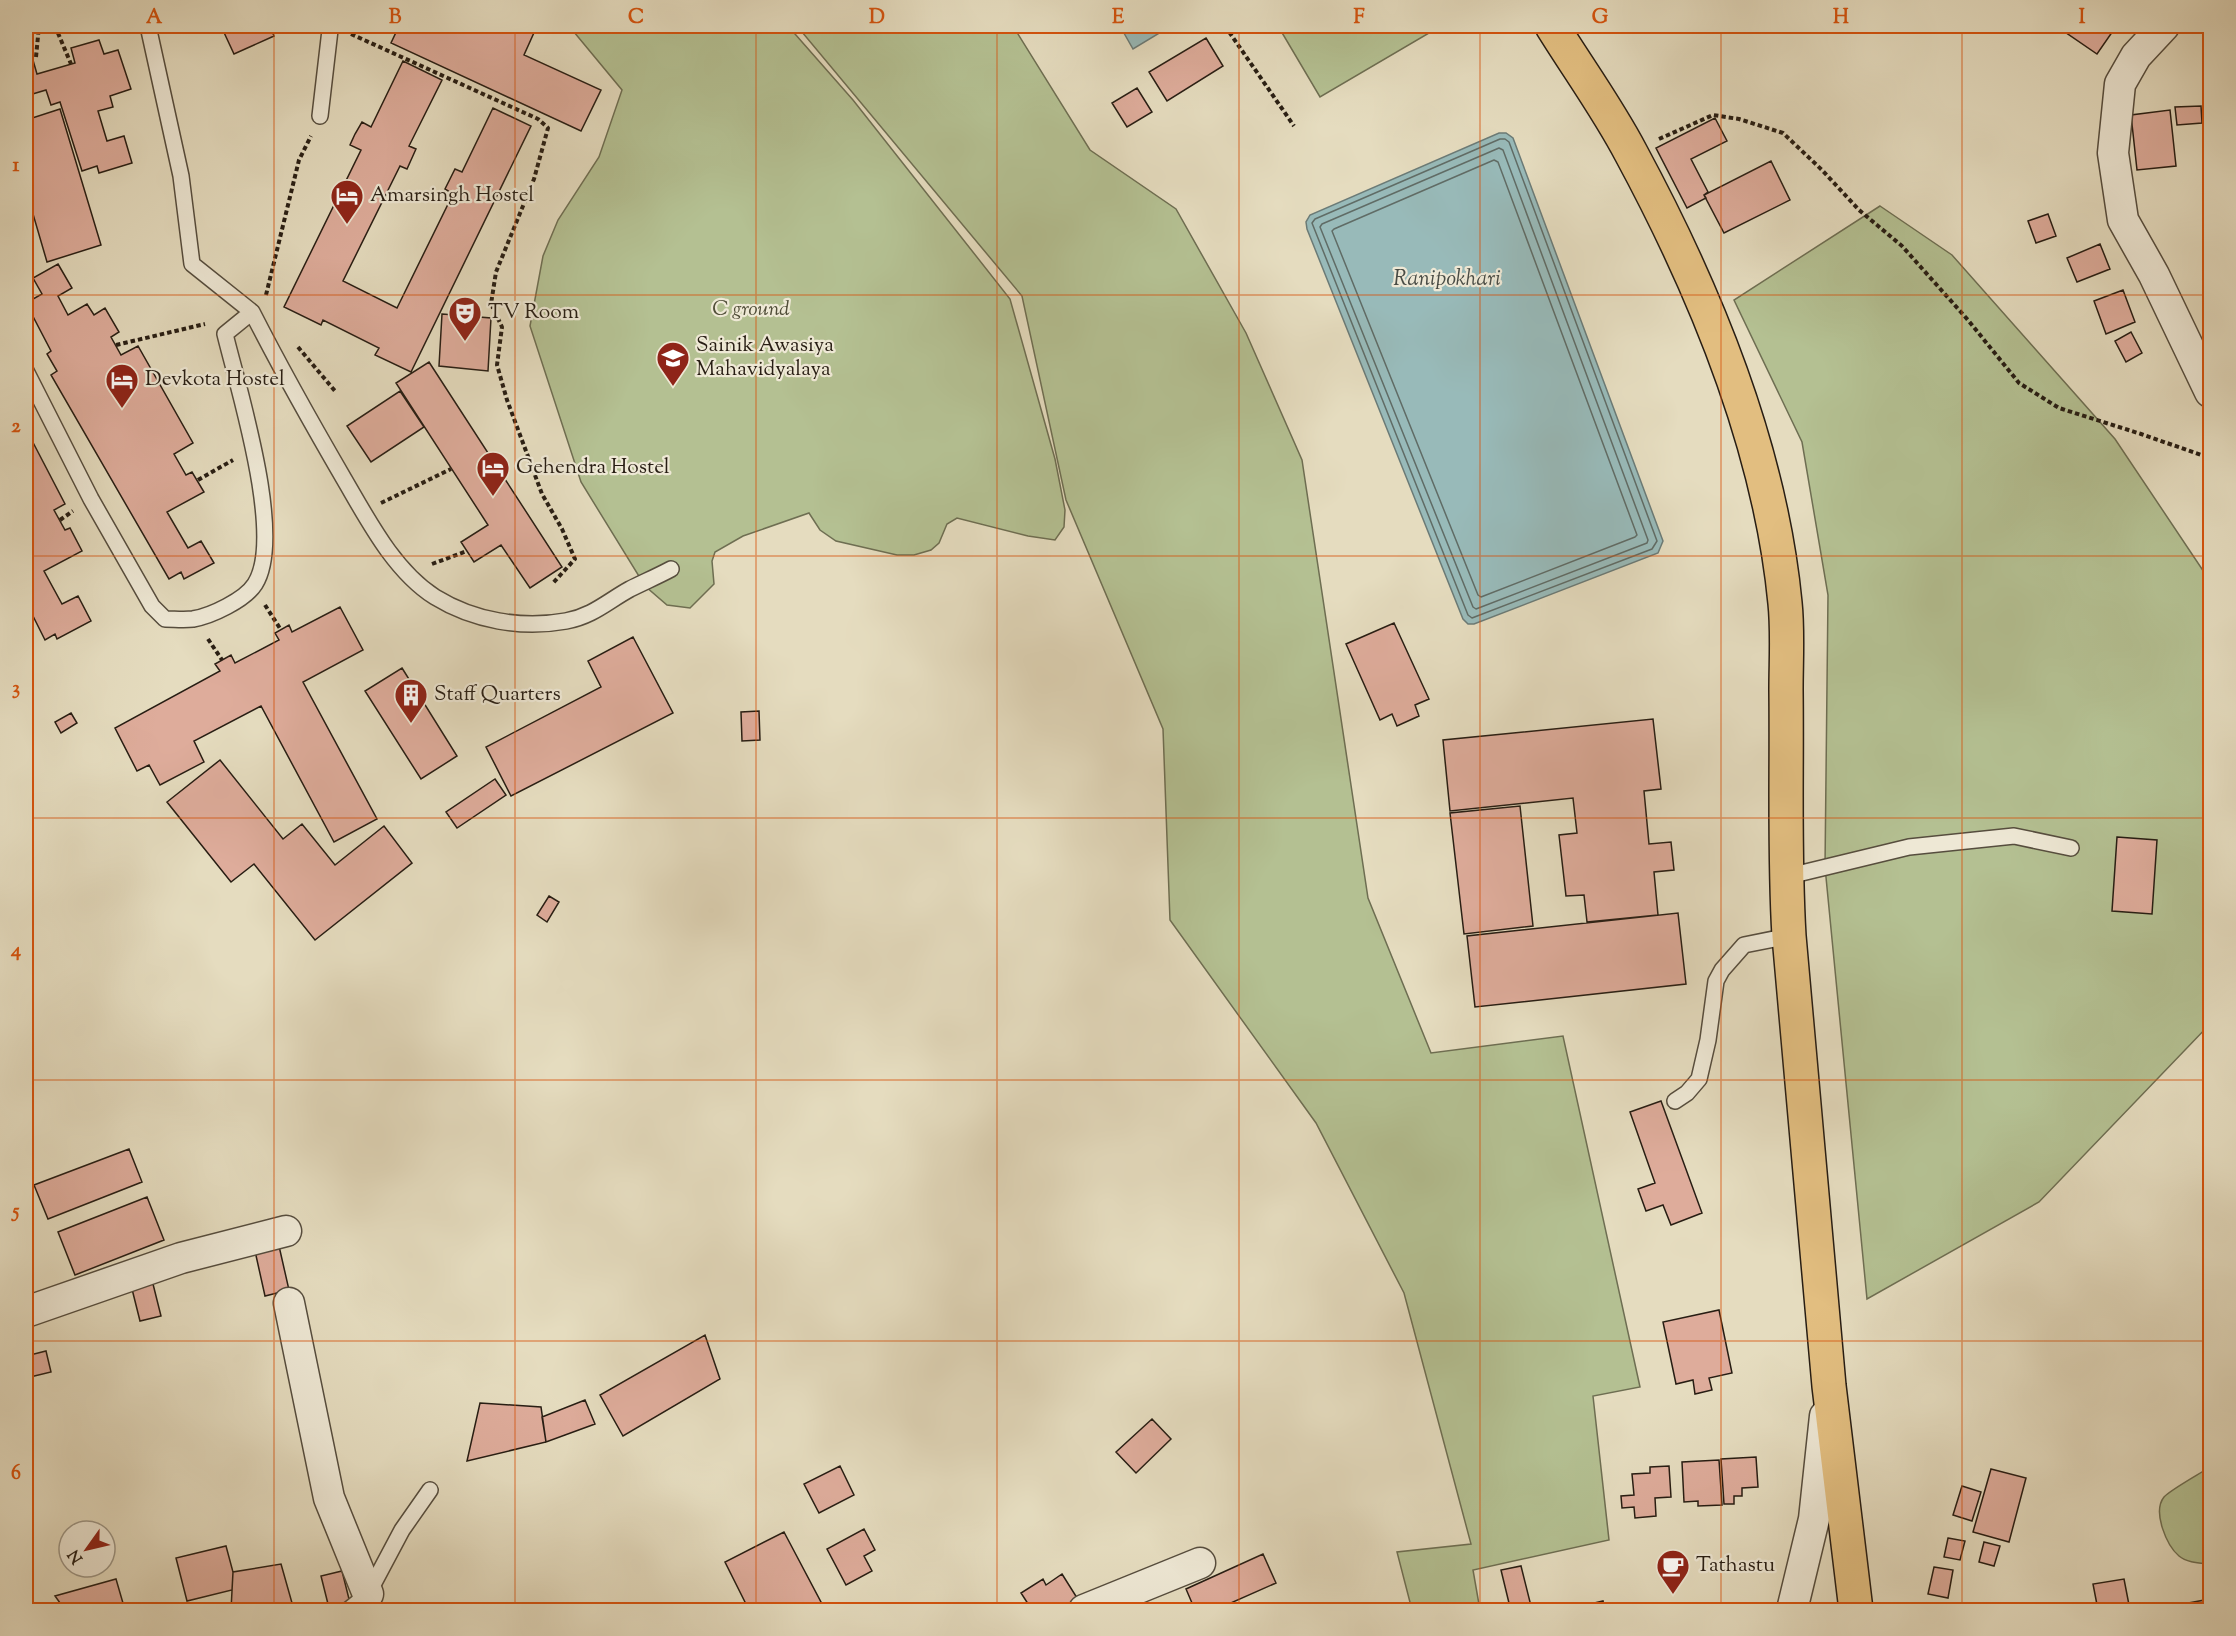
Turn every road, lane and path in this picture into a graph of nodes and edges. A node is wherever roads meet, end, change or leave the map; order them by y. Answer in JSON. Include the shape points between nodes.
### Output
{"nodes":[{"id":1,"x":39,"y":26,"type":"edge"},
{"id":2,"x":55,"y":26,"type":"edge"},
{"id":3,"x":148,"y":26,"type":"edge"},
{"id":4,"x":1225,"y":26,"type":"edge"},
{"id":5,"x":1552,"y":26,"type":"edge"},
{"id":6,"x":2164,"y":26,"type":"edge"},
{"id":7,"x":328,"y":28,"type":"edge"},
{"id":8,"x":36,"y":57,"type":"dead end"},
{"id":9,"x":71,"y":64,"type":"dead end"},
{"id":10,"x":320,"y":116,"type":"joint"},
{"id":11,"x":1294,"y":126,"type":"dead end"},
{"id":12,"x":1630,"y":151,"type":"junction"},
{"id":13,"x":268,"y":303,"type":"dead end"},
{"id":14,"x":252,"y":312,"type":"junction"},
{"id":15,"x":207,"y":323,"type":"dead end"},
{"id":16,"x":295,"y":343,"type":"dead end"},
{"id":17,"x":116,"y":345,"type":"dead end"},
{"id":18,"x":26,"y":371,"type":"edge"},
{"id":19,"x":335,"y":391,"type":"dead end"},
{"id":20,"x":2211,"y":392,"type":"edge"},
{"id":21,"x":255,"y":447,"type":"junction"},
{"id":22,"x":2211,"y":458,"type":"edge"},
{"id":23,"x":451,"y":469,"type":"dead end"},
{"id":24,"x":198,"y":480,"type":"dead end"},
{"id":25,"x":363,"y":512,"type":"junction"},
{"id":26,"x":467,"y":551,"type":"dead end"},
{"id":27,"x":671,"y":569,"type":"dead end"},
{"id":28,"x":408,"y":573,"type":"junction"},
{"id":29,"x":554,"y":583,"type":"dead end"},
{"id":30,"x":208,"y":639,"type":"dead end"},
{"id":31,"x":222,"y":660,"type":"dead end"},
{"id":32,"x":2072,"y":848,"type":"dead end"},
{"id":33,"x":1785,"y":877,"type":"junction"},
{"id":34,"x":1789,"y":936,"type":"junction"},
{"id":35,"x":1675,"y":1101,"type":"dead end"},
{"id":36,"x":286,"y":1230,"type":"dead end"},
{"id":37,"x":289,"y":1303,"type":"dead end"},
{"id":38,"x":26,"y":1312,"type":"edge"},
{"id":39,"x":1829,"y":1386,"type":"junction"},
{"id":40,"x":430,"y":1490,"type":"dead end"},
{"id":41,"x":1200,"y":1563,"type":"dead end"},
{"id":42,"x":358,"y":1602,"type":"edge"},
{"id":43,"x":1852,"y":1610,"type":"edge"},
{"id":44,"x":1084,"y":1611,"type":"edge"},
{"id":45,"x":1792,"y":1611,"type":"edge"}],
"edges":[{"from":1,"to":8,"type":"path"},
{"from":2,"to":9,"type":"path"},
{"from":3,"to":14,"type":"lane","via":[[181,176],[192,264]]},
{"from":4,"to":11,"type":"path"},
{"from":5,"to":12,"type":"main road"},
{"from":6,"to":20,"type":"street","via":[[2136,56],[2120,84],[2113,153],[2123,219]]},
{"from":7,"to":10,"type":"lane"},
{"from":7,"to":29,"type":"path","via":[[394,53],[538,119],[548,128],[534,179],[496,272],[491,303],[502,327],[496,365],[507,400],[542,494],[575,559]]},
{"from":10,"to":13,"type":"path","via":[[299,160],[266,294]]},
{"from":12,"to":22,"type":"path","via":[[1713,115],[1783,133],[1859,210],[1902,246],[2019,383],[2059,408]]},
{"from":12,"to":33,"type":"main road","via":[[1689,269],[1720,346],[1772,513],[1786,604]]},
{"from":14,"to":21,"type":"lane","via":[[225,334]]},
{"from":14,"to":25,"type":"lane"},
{"from":15,"to":17,"type":"path"},
{"from":16,"to":19,"type":"path"},
{"from":18,"to":21,"type":"lane","via":[[102,519],[152,606],[165,619],[193,619],[228,607],[254,587],[261,573],[266,534]]},
{"from":21,"to":24,"type":"path"},
{"from":23,"to":25,"type":"path"},
{"from":25,"to":28,"type":"lane"},
{"from":26,"to":28,"type":"path"},
{"from":27,"to":28,"type":"lane","via":[[597,611],[568,621],[531,626],[498,622],[464,611],[435,597]]},
{"from":30,"to":31,"type":"path"},
{"from":32,"to":33,"type":"lane","via":[[2014,836],[1909,847]]},
{"from":33,"to":34,"type":"main road"},
{"from":34,"to":35,"type":"lane","via":[[1744,945],[1722,970],[1716,981],[1699,1079]]},
{"from":34,"to":39,"type":"main road"},
{"from":36,"to":38,"type":"street","via":[[181,1258]]},
{"from":37,"to":42,"type":"street","via":[[329,1498]]},
{"from":39,"to":43,"type":"main road"},
{"from":39,"to":45,"type":"street","via":[[1814,1520]]},
{"from":40,"to":42,"type":"lane"},
{"from":41,"to":44,"type":"street"}]}
